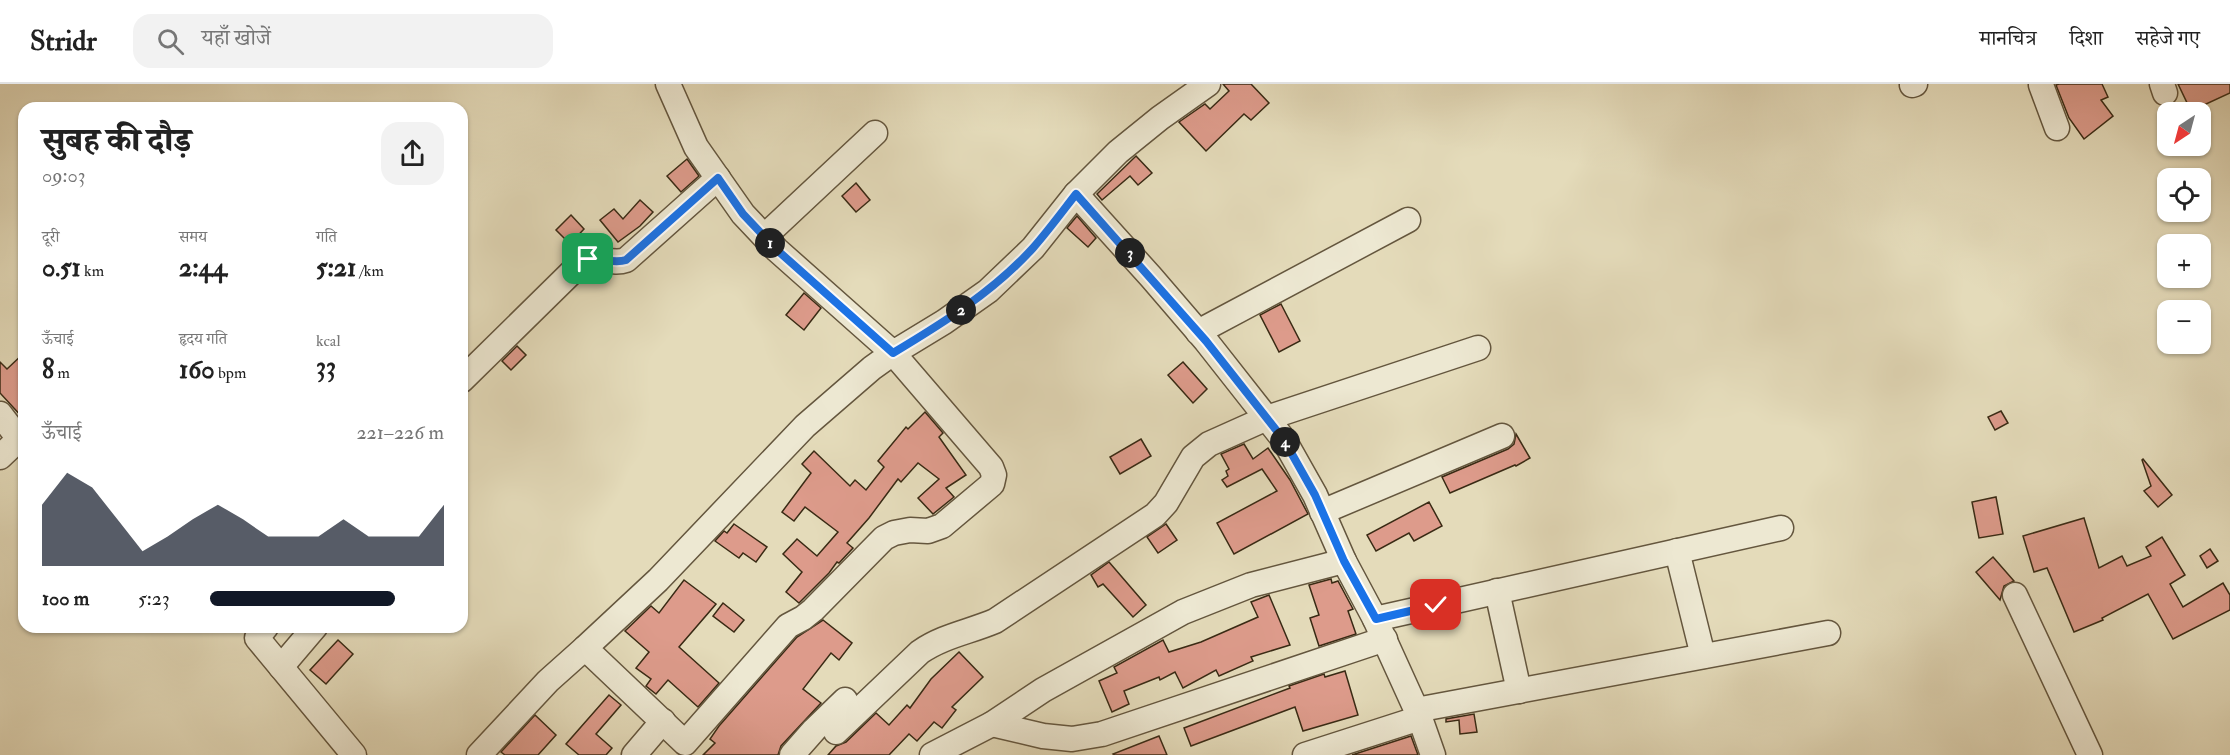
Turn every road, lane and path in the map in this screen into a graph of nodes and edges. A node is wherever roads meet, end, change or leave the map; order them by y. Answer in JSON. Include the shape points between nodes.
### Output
{"nodes":[{"id":1,"x":668,"y":84,"type":"edge"},
{"id":2,"x":1208,"y":84,"type":"edge"},
{"id":3,"x":2042,"y":84,"type":"edge"},
{"id":4,"x":2057,"y":128,"type":"dead end"},
{"id":5,"x":875,"y":133,"type":"dead end"},
{"id":6,"x":718,"y":178,"type":"junction"},
{"id":7,"x":1076,"y":194,"type":"junction"},
{"id":8,"x":1408,"y":220,"type":"dead end"},
{"id":9,"x":765,"y":236,"type":"junction"},
{"id":10,"x":1198,"y":332,"type":"junction"},
{"id":11,"x":1478,"y":348,"type":"dead end"},
{"id":12,"x":893,"y":353,"type":"junction"},
{"id":13,"x":468,"y":374,"type":"edge"},
{"id":14,"x":0,"y":414,"type":"edge"},
{"id":15,"x":1267,"y":418,"type":"junction"},
{"id":16,"x":18,"y":433,"type":"edge"},
{"id":17,"x":1502,"y":436,"type":"dead end"},
{"id":18,"x":18,"y":441,"type":"edge"},
{"id":19,"x":0,"y":457,"type":"edge"},
{"id":20,"x":1322,"y":512,"type":"junction"},
{"id":21,"x":1781,"y":528,"type":"dead end"},
{"id":22,"x":1677,"y":551,"type":"junction"},
{"id":23,"x":1344,"y":561,"type":"junction"},
{"id":24,"x":1497,"y":591,"type":"junction"},
{"id":25,"x":2014,"y":595,"type":"dead end"},
{"id":26,"x":1380,"y":629,"type":"junction"},
{"id":27,"x":261,"y":633,"type":"edge"},
{"id":28,"x":310,"y":633,"type":"edge"},
{"id":29,"x":1828,"y":633,"type":"dead end"},
{"id":30,"x":585,"y":648,"type":"junction"},
{"id":31,"x":1703,"y":656,"type":"junction"},
{"id":32,"x":281,"y":667,"type":"junction"},
{"id":33,"x":1519,"y":691,"type":"junction"},
{"id":34,"x":846,"y":699,"type":"dead end"},
{"id":35,"x":1418,"y":714,"type":"junction"},
{"id":36,"x":663,"y":721,"type":"junction"},
{"id":37,"x":992,"y":724,"type":"junction"},
{"id":38,"x":836,"y":732,"type":"dead end"},
{"id":39,"x":692,"y":749,"type":"edge"},
{"id":40,"x":354,"y":755,"type":"edge"},
{"id":41,"x":479,"y":755,"type":"edge"},
{"id":42,"x":634,"y":755,"type":"edge"},
{"id":43,"x":792,"y":755,"type":"edge"},
{"id":44,"x":932,"y":755,"type":"edge"},
{"id":45,"x":1305,"y":755,"type":"edge"},
{"id":46,"x":1433,"y":755,"type":"edge"},
{"id":47,"x":2090,"y":755,"type":"edge"}],
"edges":[{"from":1,"to":6,"type":"street","via":[[696,147]]},
{"from":2,"to":7,"type":"street","via":[[1118,152]]},
{"from":3,"to":4,"type":"street"},
{"from":5,"to":9,"type":"street"},
{"from":6,"to":9,"type":"street","via":[[743,214]]},
{"from":6,"to":13,"type":"street","via":[[626,260],[619,263],[597,258],[580,264]]},
{"from":7,"to":10,"type":"street"},
{"from":7,"to":12,"type":"street","via":[[1033,249],[988,291]]},
{"from":8,"to":10,"type":"street"},
{"from":9,"to":12,"type":"street"},
{"from":10,"to":15,"type":"street"},
{"from":11,"to":15,"type":"street"},
{"from":12,"to":30,"type":"street","via":[[805,426],[658,580]]},
{"from":12,"to":39,"type":"street","via":[[991,467],[992,484],[942,526],[884,538],[813,610],[788,626]]},
{"from":14,"to":16,"type":"street"},
{"from":15,"to":20,"type":"street","via":[[1284,440]]},
{"from":15,"to":38,"type":"street","via":[[1209,444],[1193,457],[1166,504],[1155,515],[995,621],[934,642],[920,652]]},
{"from":17,"to":20,"type":"street"},
{"from":18,"to":19,"type":"street"},
{"from":20,"to":23,"type":"street"},
{"from":21,"to":22,"type":"street"},
{"from":22,"to":24,"type":"street"},
{"from":22,"to":31,"type":"street"},
{"from":23,"to":26,"type":"street"},
{"from":23,"to":37,"type":"street","via":[[1251,585],[1183,612],[1053,684]]},
{"from":24,"to":26,"type":"street"},
{"from":24,"to":33,"type":"street"},
{"from":25,"to":47,"type":"street"},
{"from":26,"to":35,"type":"street"},
{"from":26,"to":37,"type":"street","via":[[1102,734],[1072,739]]},
{"from":27,"to":32,"type":"street","via":[[256,638]]},
{"from":28,"to":32,"type":"street"},
{"from":29,"to":31,"type":"street"},
{"from":30,"to":36,"type":"street"},
{"from":30,"to":41,"type":"street","via":[[548,681]]},
{"from":31,"to":33,"type":"street"},
{"from":32,"to":40,"type":"street"},
{"from":33,"to":35,"type":"street"},
{"from":34,"to":43,"type":"street"},
{"from":35,"to":45,"type":"street"},
{"from":35,"to":46,"type":"street"},
{"from":36,"to":39,"type":"street"},
{"from":36,"to":42,"type":"street"},
{"from":37,"to":44,"type":"street"}]}
